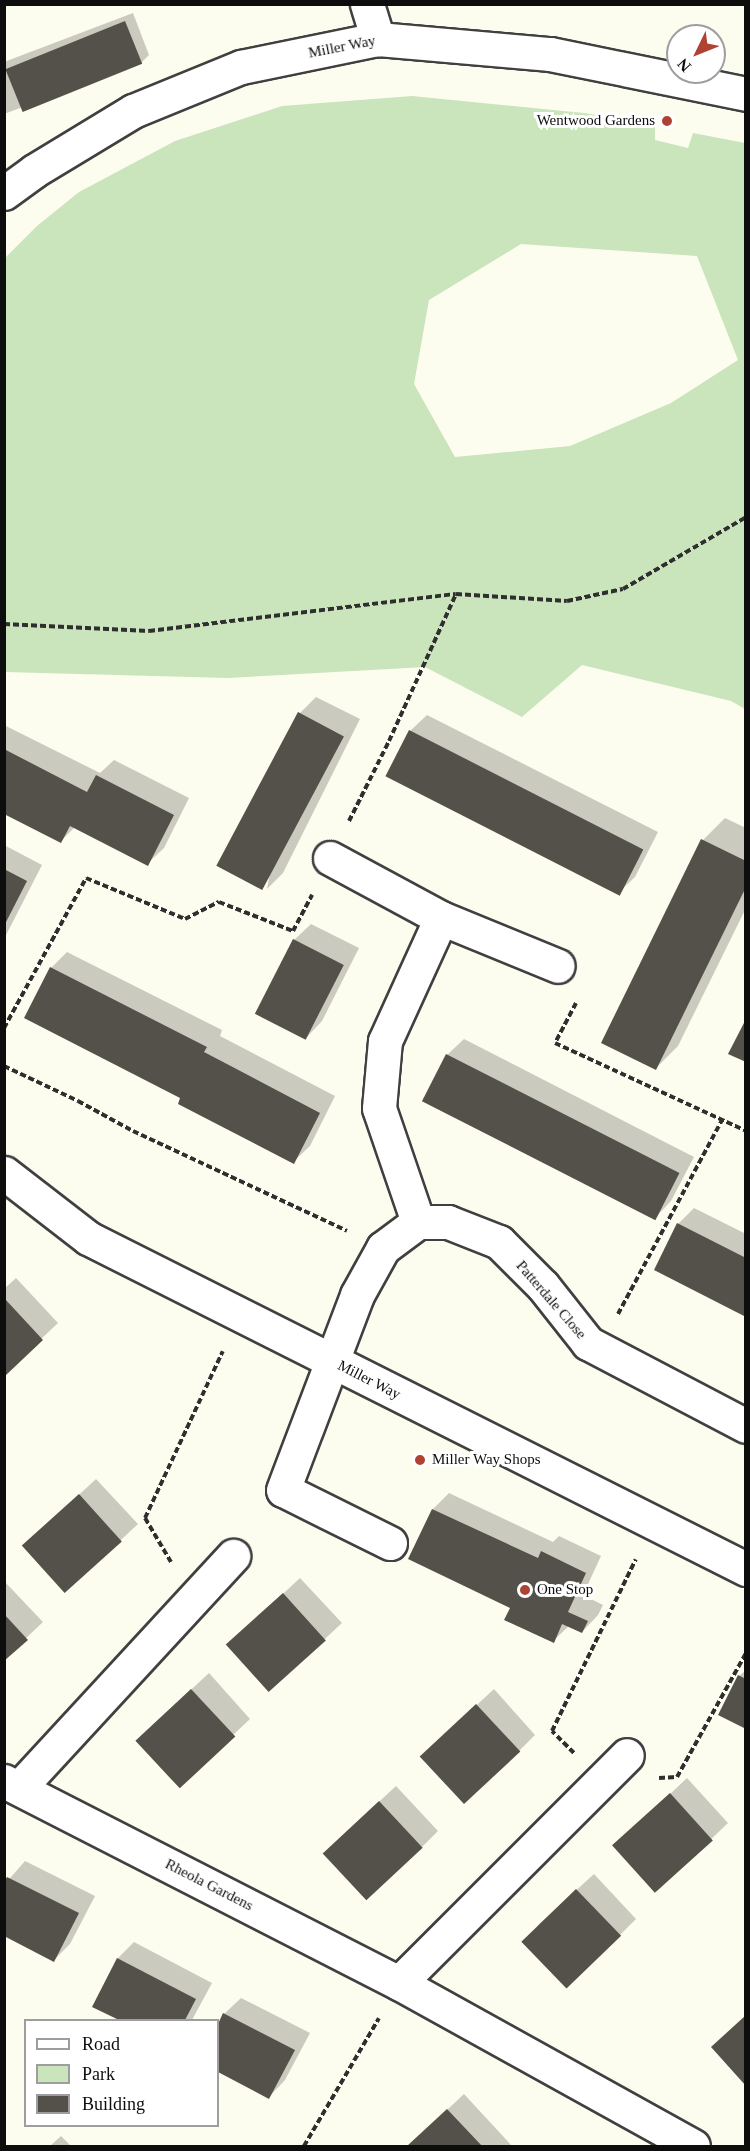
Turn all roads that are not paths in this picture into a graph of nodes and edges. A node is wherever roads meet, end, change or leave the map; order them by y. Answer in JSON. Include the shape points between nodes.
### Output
{"nodes":[{"id":1,"x":367,"y":4,"type":"edge"},
{"id":2,"x":378,"y":39,"type":"junction"},
{"id":3,"x":746,"y":94,"type":"edge"},
{"id":4,"x":4,"y":193,"type":"edge"},
{"id":5,"x":330,"y":858,"type":"dead end"},
{"id":6,"x":441,"y":918,"type":"junction"},
{"id":7,"x":558,"y":966,"type":"road end"},
{"id":8,"x":4,"y":1173,"type":"edge"},
{"id":9,"x":418,"y":1222,"type":"junction"},
{"id":10,"x":332,"y":1361,"type":"junction"},
{"id":11,"x":746,"y":1426,"type":"edge"},
{"id":12,"x":390,"y":1544,"type":"dead end"},
{"id":13,"x":233,"y":1556,"type":"dead end"},
{"id":14,"x":746,"y":1569,"type":"edge"},
{"id":15,"x":627,"y":1755,"type":"dead end"},
{"id":16,"x":12,"y":1784,"type":"edge"},
{"id":17,"x":399,"y":1983,"type":"junction"},
{"id":18,"x":693,"y":2146,"type":"edge"}],
"edges":[{"from":1,"to":2,"type":"street"},
{"from":2,"to":3,"type":"street","name":"Miller Way","via":[[550,54]]},
{"from":2,"to":4,"type":"street","name":"Miller Way","via":[[241,67],[133,111]]},
{"from":5,"to":6,"type":"street"},
{"from":6,"to":7,"type":"street"},
{"from":6,"to":9,"type":"street","via":[[385,1041],[379,1108]]},
{"from":8,"to":10,"type":"street","name":"Miller Way","via":[[88,1238]]},
{"from":9,"to":10,"type":"street","via":[[383,1248],[357,1295]]},
{"from":9,"to":11,"type":"street","name":"Patterdale Close","via":[[448,1222],[499,1242],[543,1286],[588,1342]]},
{"from":10,"to":12,"type":"street","via":[[282,1490]]},
{"from":10,"to":14,"type":"street","name":"Miller Way"},
{"from":13,"to":16,"type":"street","name":"Rheola Gardens"},
{"from":15,"to":17,"type":"street"},
{"from":16,"to":17,"type":"street","name":"Rheola Gardens"},
{"from":17,"to":18,"type":"street","name":"Rheola Gardens"}]}
